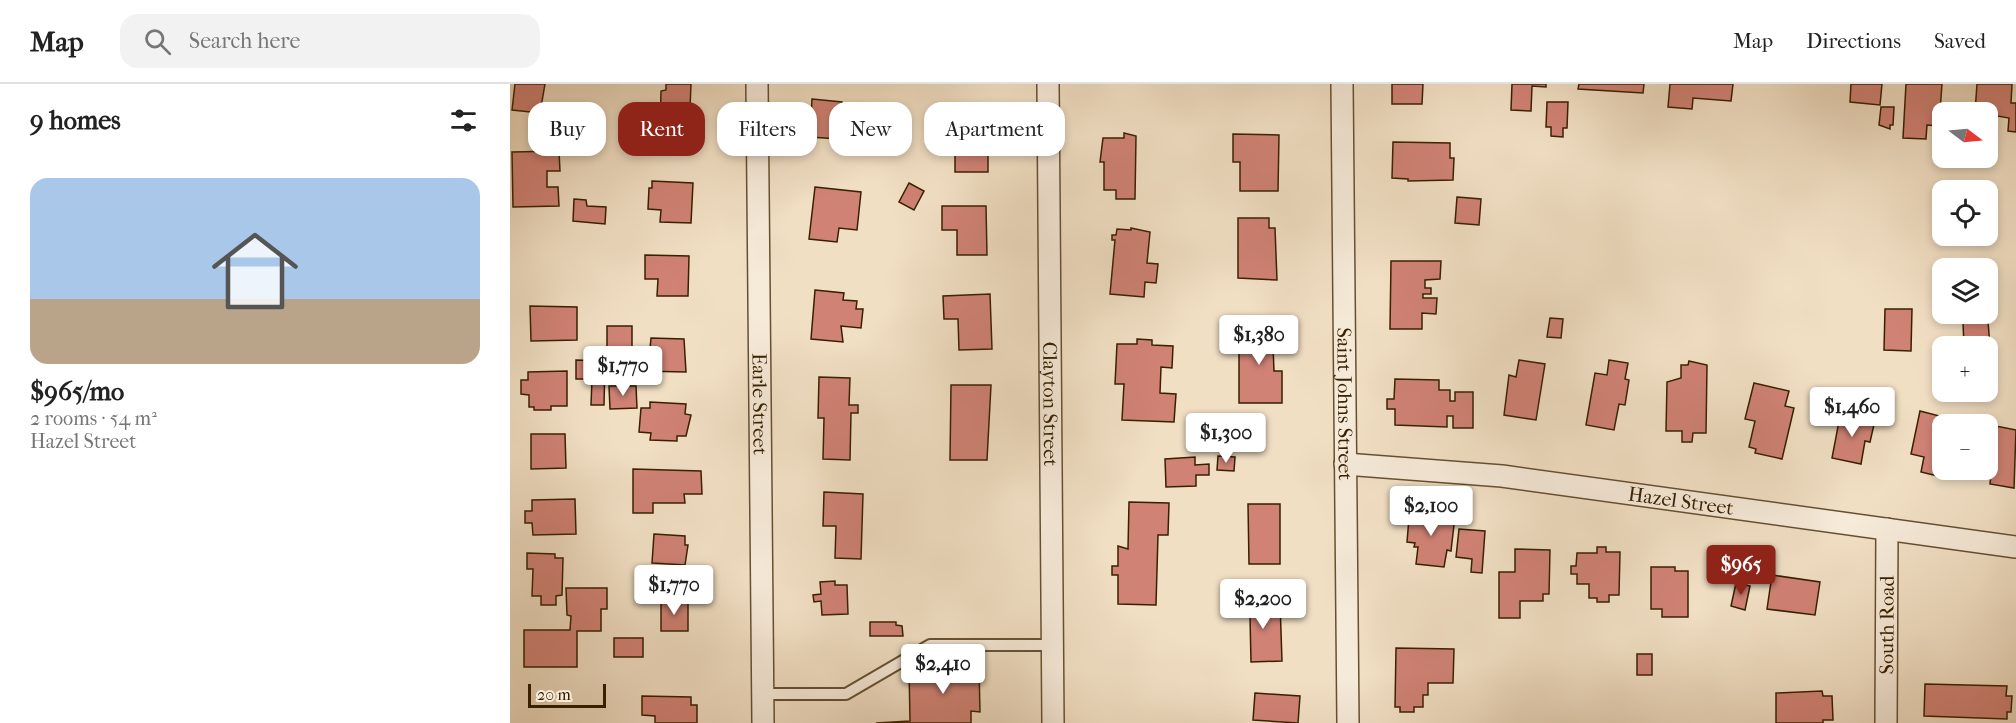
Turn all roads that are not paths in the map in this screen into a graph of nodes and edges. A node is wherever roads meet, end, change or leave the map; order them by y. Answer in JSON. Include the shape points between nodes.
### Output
{"nodes":[{"id":1,"x":757,"y":84,"type":"edge"},
{"id":2,"x":1048,"y":84,"type":"edge"},
{"id":3,"x":1342,"y":84,"type":"edge"},
{"id":4,"x":1345,"y":464,"type":"junction"},
{"id":5,"x":1887,"y":529,"type":"junction"},
{"id":6,"x":2016,"y":548,"type":"edge"},
{"id":7,"x":1053,"y":645,"type":"junction"},
{"id":8,"x":763,"y":694,"type":"junction"},
{"id":9,"x":763,"y":723,"type":"edge"},
{"id":10,"x":1053,"y":723,"type":"edge"},
{"id":11,"x":1348,"y":723,"type":"edge"},
{"id":12,"x":1886,"y":723,"type":"edge"}],
"edges":[{"from":1,"to":8,"type":"street","name":"Earle Street"},
{"from":2,"to":7,"type":"street","name":"Clayton Street"},
{"from":3,"to":4,"type":"street","name":"Saint Johns Street"},
{"from":4,"to":5,"type":"street","name":"Hazel Street","via":[[1502,476]]},
{"from":4,"to":11,"type":"street","name":"Saint Johns Street"},
{"from":5,"to":6,"type":"street","name":"Hazel Street"},
{"from":5,"to":12,"type":"street","name":"South Road"},
{"from":7,"to":8,"type":"lane","via":[[930,645],[846,694]]},
{"from":7,"to":10,"type":"street","name":"Clayton Street"},
{"from":8,"to":9,"type":"street","name":"Earle Street"}]}
